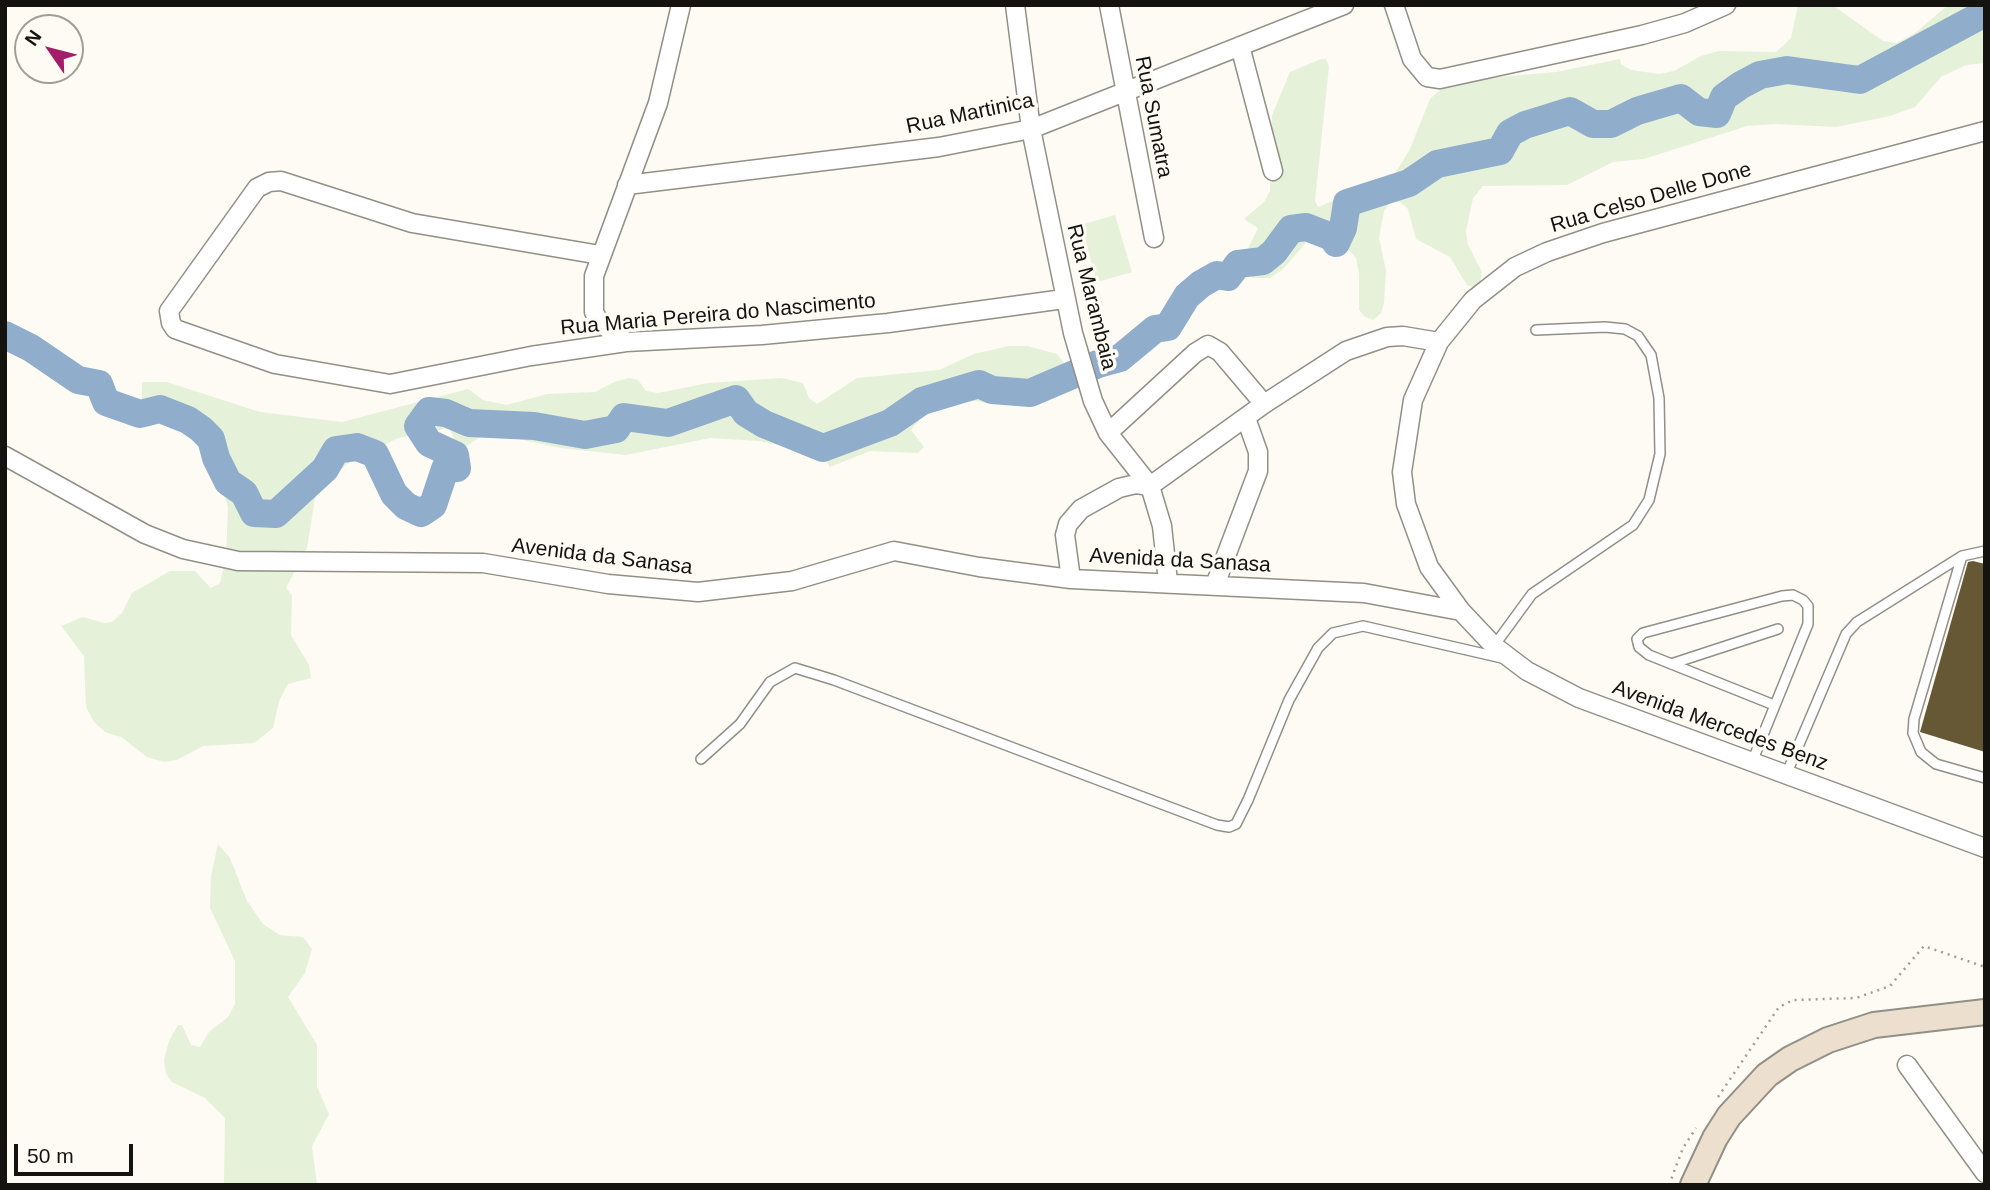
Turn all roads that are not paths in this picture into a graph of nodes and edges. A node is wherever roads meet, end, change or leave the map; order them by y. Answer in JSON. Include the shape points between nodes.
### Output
{"nodes":[{"id":1,"x":681,"y":5,"type":"edge"},
{"id":2,"x":1016,"y":5,"type":"edge"},
{"id":3,"x":1109,"y":5,"type":"edge"},
{"id":4,"x":1344,"y":5,"type":"edge"},
{"id":5,"x":1394,"y":5,"type":"edge"},
{"id":6,"x":1726,"y":5,"type":"edge"},
{"id":7,"x":1313,"y":10,"type":"edge"},
{"id":8,"x":1240,"y":46,"type":"junction"},
{"id":9,"x":1124,"y":90,"type":"junction"},
{"id":10,"x":1031,"y":129,"type":"junction"},
{"id":11,"x":1985,"y":131,"type":"edge"},
{"id":12,"x":1273,"y":171,"type":"dead end"},
{"id":13,"x":628,"y":186,"type":"junction"},
{"id":14,"x":1154,"y":238,"type":"dead end"},
{"id":15,"x":600,"y":255,"type":"junction"},
{"id":16,"x":1064,"y":299,"type":"junction"},
{"id":17,"x":1536,"y":330,"type":"dead end"},
{"id":18,"x":626,"y":342,"type":"junction"},
{"id":19,"x":1439,"y":342,"type":"junction"},
{"id":20,"x":1264,"y":404,"type":"junction"},
{"id":21,"x":1246,"y":418,"type":"junction"},
{"id":22,"x":1108,"y":433,"type":"junction"},
{"id":23,"x":5,"y":456,"type":"edge"},
{"id":24,"x":1150,"y":486,"type":"junction"},
{"id":25,"x":1985,"y":551,"type":"edge"},
{"id":26,"x":1962,"y":556,"type":"junction"},
{"id":27,"x":1071,"y":579,"type":"junction"},
{"id":28,"x":1168,"y":582,"type":"junction"},
{"id":29,"x":1215,"y":585,"type":"junction"},
{"id":30,"x":1461,"y":611,"type":"junction"},
{"id":31,"x":1778,"y":629,"type":"dead end"},
{"id":32,"x":1494,"y":646,"type":"junction"},
{"id":33,"x":1511,"y":660,"type":"junction"},
{"id":34,"x":1671,"y":664,"type":"junction"},
{"id":35,"x":1774,"y":705,"type":"junction"},
{"id":36,"x":701,"y":760,"type":"dead end"},
{"id":37,"x":1752,"y":762,"type":"junction"},
{"id":38,"x":1786,"y":775,"type":"junction"},
{"id":39,"x":1985,"y":778,"type":"edge"},
{"id":40,"x":1985,"y":848,"type":"edge"},
{"id":41,"x":1985,"y":1012,"type":"edge"},
{"id":42,"x":1907,"y":1065,"type":"dead end"},
{"id":43,"x":1985,"y":1173,"type":"edge"},
{"id":44,"x":1693,"y":1185,"type":"edge"}],
"edges":[{"from":1,"to":13,"type":"street","via":[[658,103]]},
{"from":2,"to":10,"type":"street","name":"Rua Marambaia"},
{"from":3,"to":9,"type":"street","name":"Rua Sumatra"},
{"from":4,"to":7,"type":"street","name":"Rua Martinica"},
{"from":5,"to":6,"type":"street","via":[[1412,59],[1427,77],[1440,79],[1642,35]]},
{"from":7,"to":8,"type":"street","name":"Rua Martinica"},
{"from":8,"to":9,"type":"street","name":"Rua Martinica"},
{"from":8,"to":12,"type":"street"},
{"from":9,"to":10,"type":"street","name":"Rua Martinica"},
{"from":9,"to":14,"type":"street","name":"Rua Sumatra"},
{"from":10,"to":13,"type":"street","name":"Rua Martinica","via":[[939,147]]},
{"from":10,"to":16,"type":"street","name":"Rua Marambaia"},
{"from":11,"to":19,"type":"street","name":"Rua Celso Delle Done","via":[[1546,251],[1493,282]]},
{"from":13,"to":15,"type":"street"},
{"from":15,"to":18,"type":"street","via":[[594,276],[594,312],[599,322]]},
{"from":15,"to":18,"type":"street","name":"Rua Maria Pereira do Nascimento","via":[[412,223],[281,181],[269,182],[257,188],[169,312],[175,329],[275,363],[390,384]]},
{"from":16,"to":18,"type":"street","name":"Rua Maria Pereira do Nascimento","via":[[790,332]]},
{"from":16,"to":22,"type":"street","name":"Rua Marambaia","via":[[1093,401]]},
{"from":17,"to":32,"type":"lane","via":[[1605,327],[1639,336],[1651,355],[1659,398],[1660,454],[1649,500],[1633,525],[1532,593]]},
{"from":19,"to":20,"type":"street","via":[[1403,336],[1365,342]]},
{"from":19,"to":30,"type":"street","name":"Rua Celso Delle Done","via":[[1413,400],[1402,472],[1415,536],[1429,567]]},
{"from":20,"to":21,"type":"street"},
{"from":20,"to":22,"type":"street","via":[[1220,352],[1208,345]]},
{"from":21,"to":24,"type":"street"},
{"from":21,"to":29,"type":"street","via":[[1258,452],[1258,471]]},
{"from":22,"to":24,"type":"street","name":"Rua Marambaia"},
{"from":23,"to":27,"type":"street","name":"Avenida da Sanasa","via":[[145,534],[183,549],[238,561],[483,564],[698,593],[792,581],[894,551],[979,568]]},
{"from":24,"to":27,"type":"street","via":[[1119,488],[1076,513],[1065,535]]},
{"from":24,"to":28,"type":"street","name":"Rua Marambaia","via":[[1162,526]]},
{"from":25,"to":26,"type":"lane"},
{"from":26,"to":38,"type":"lane","via":[[1857,622],[1846,634]]},
{"from":26,"to":39,"type":"lane","via":[[1913,733],[1921,752],[1936,764]]},
{"from":27,"to":28,"type":"street","name":"Avenida da Sanasa"},
{"from":28,"to":29,"type":"street","name":"Avenida da Sanasa"},
{"from":29,"to":30,"type":"street","name":"Avenida da Sanasa","via":[[1364,593]]},
{"from":30,"to":32,"type":"street","name":"Avenida Mercedes Benz"},
{"from":31,"to":34,"type":"lane"},
{"from":32,"to":33,"type":"street","name":"Avenida Mercedes Benz"},
{"from":33,"to":36,"type":"lane","via":[[1363,626],[1333,633],[1318,648],[1289,700],[1248,800],[1236,824],[1229,827],[795,668],[771,682],[740,724]]},
{"from":33,"to":37,"type":"street","name":"Avenida Mercedes Benz","via":[[1579,698]]},
{"from":34,"to":35,"type":"lane"},
{"from":34,"to":35,"type":"lane","via":[[1639,648],[1640,635],[1793,595],[1808,606],[1808,624]]},
{"from":35,"to":37,"type":"lane"},
{"from":37,"to":38,"type":"street","name":"Avenida Mercedes Benz"},
{"from":38,"to":40,"type":"street","name":"Avenida Mercedes Benz"},
{"from":41,"to":44,"type":"main road","via":[[1874,1025],[1790,1059],[1767,1075],[1729,1116]]},
{"from":42,"to":43,"type":"street"}]}
